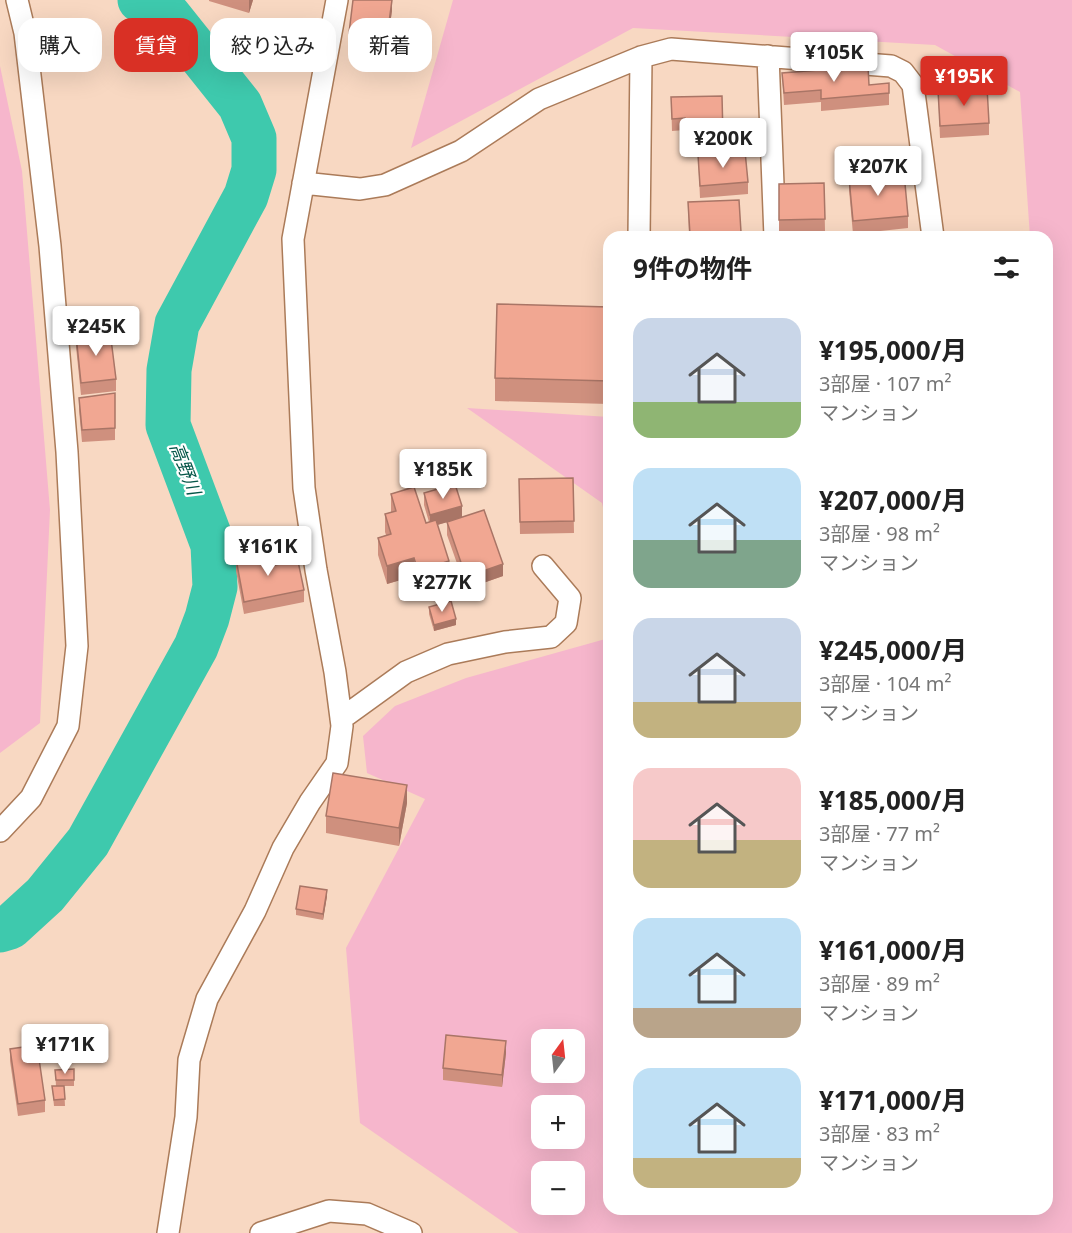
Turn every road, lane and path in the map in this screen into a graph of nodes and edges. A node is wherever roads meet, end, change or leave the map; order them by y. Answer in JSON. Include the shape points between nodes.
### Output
{"nodes":[{"id":1,"x":17,"y":0,"type":"edge"},
{"id":2,"x":337,"y":0,"type":"edge"},
{"id":3,"x":768,"y":56,"type":"junction"},
{"id":4,"x":641,"y":57,"type":"junction"},
{"id":5,"x":303,"y":183,"type":"junction"},
{"id":6,"x":639,"y":231,"type":"edge"},
{"id":7,"x":776,"y":231,"type":"edge"},
{"id":8,"x":932,"y":231,"type":"edge"},
{"id":9,"x":543,"y":566,"type":"dead end"},
{"id":10,"x":341,"y":719,"type":"junction"},
{"id":11,"x":0,"y":831,"type":"edge"},
{"id":12,"x":168,"y":1233,"type":"edge"},
{"id":13,"x":261,"y":1233,"type":"edge"},
{"id":14,"x":411,"y":1233,"type":"edge"}],
"edges":[{"from":1,"to":11,"type":"street","via":[[25,33],[50,246],[67,452],[77,646],[68,726],[31,798]]},
{"from":2,"to":5,"type":"street"},
{"from":3,"to":4,"type":"street","via":[[671,49]]},
{"from":3,"to":7,"type":"street"},
{"from":3,"to":8,"type":"street","via":[[891,66],[903,72],[913,86]]},
{"from":4,"to":5,"type":"street","via":[[539,99],[461,151],[385,185],[360,189]]},
{"from":4,"to":6,"type":"street"},
{"from":5,"to":10,"type":"street","via":[[293,239],[304,488]]},
{"from":9,"to":10,"type":"street","via":[[570,598],[566,623],[551,637],[448,654],[406,672]]},
{"from":10,"to":12,"type":"street","via":[[337,763],[284,848],[207,999],[189,1060],[186,1118]]},
{"from":13,"to":14,"type":"street","via":[[329,1211],[367,1214]]}]}
